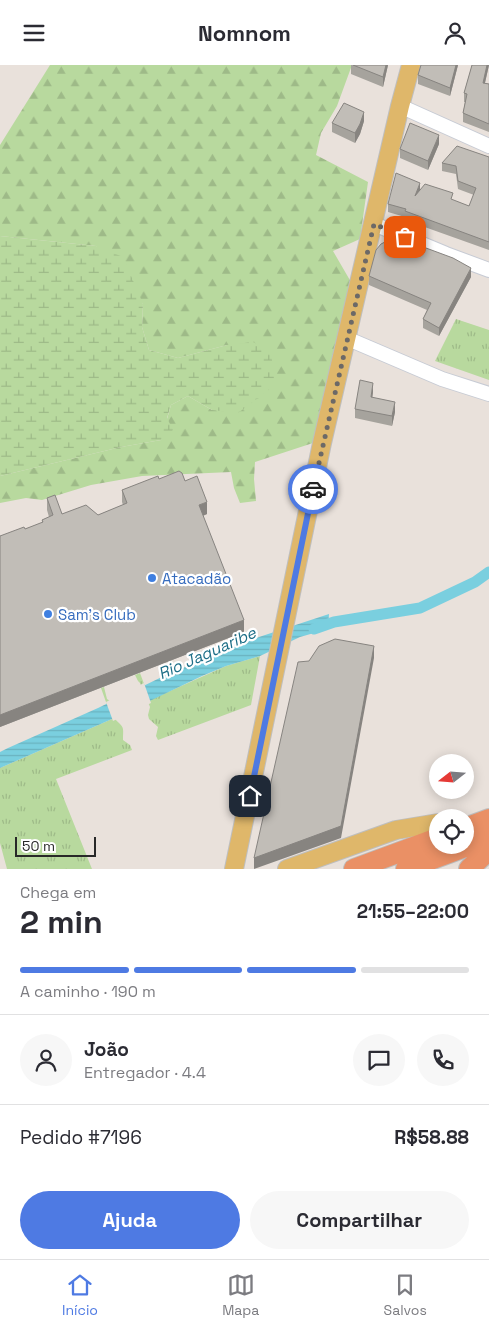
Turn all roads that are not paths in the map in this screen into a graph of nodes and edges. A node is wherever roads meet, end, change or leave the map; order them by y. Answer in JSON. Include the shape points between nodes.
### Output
{"nodes":[{"id":1,"x":411,"y":65,"type":"edge"},
{"id":2,"x":400,"y":106,"type":"junction"},
{"id":3,"x":489,"y":146,"type":"edge"},
{"id":4,"x":374,"y":224,"type":"junction"},
{"id":5,"x":489,"y":269,"type":"edge"},
{"id":6,"x":346,"y":338,"type":"junction"},
{"id":7,"x":489,"y":394,"type":"edge"},
{"id":8,"x":489,"y":815,"type":"edge"},
{"id":9,"x":474,"y":818,"type":"edge"},
{"id":10,"x":489,"y":819,"type":"edge"},
{"id":11,"x":429,"y":824,"type":"edge"},
{"id":12,"x":474,"y":825,"type":"edge"},
{"id":13,"x":489,"y":838,"type":"edge"},
{"id":14,"x":429,"y":841,"type":"edge"},
{"id":15,"x":489,"y":850,"type":"edge"},
{"id":16,"x":234,"y":869,"type":"edge"},
{"id":17,"x":287,"y":869,"type":"edge"},
{"id":18,"x":354,"y":869,"type":"edge"},
{"id":19,"x":406,"y":869,"type":"edge"},
{"id":20,"x":469,"y":869,"type":"edge"}],
"edges":[{"from":1,"to":2,"type":"main road"},
{"from":2,"to":3,"type":"street"},
{"from":2,"to":4,"type":"main road"},
{"from":4,"to":5,"type":"street"},
{"from":4,"to":6,"type":"main road"},
{"from":6,"to":7,"type":"street","via":[[442,379]]},
{"from":6,"to":16,"type":"main road"},
{"from":8,"to":9,"type":"main road"},
{"from":10,"to":12,"type":"highway"},
{"from":11,"to":17,"type":"main road","via":[[396,830]]},
{"from":13,"to":19,"type":"highway"},
{"from":14,"to":18,"type":"highway"},
{"from":15,"to":20,"type":"highway"}]}
